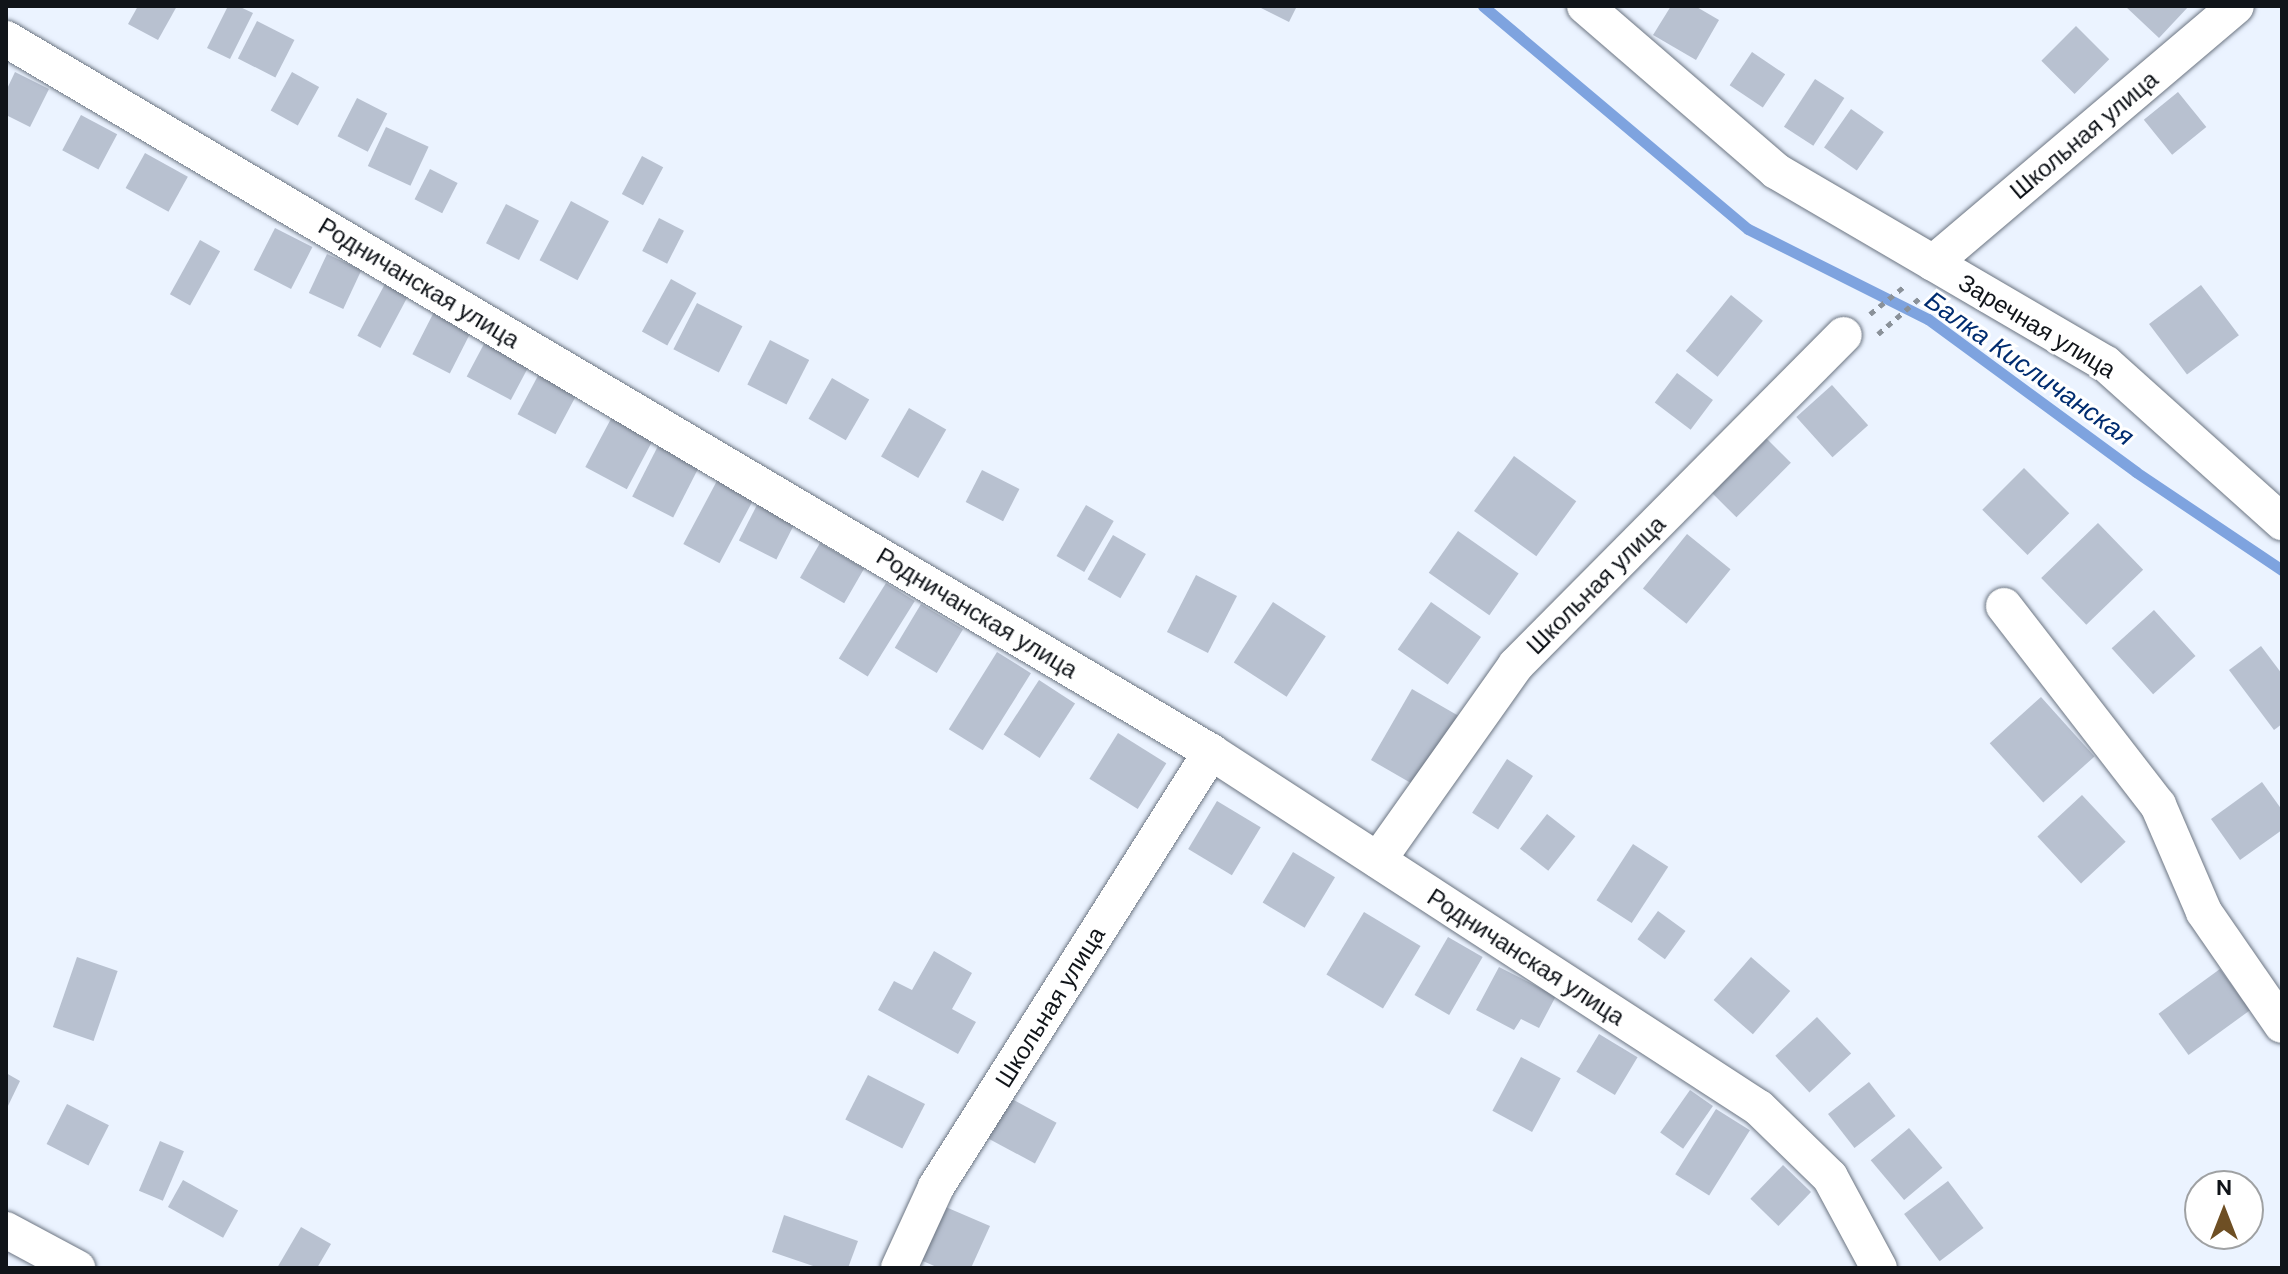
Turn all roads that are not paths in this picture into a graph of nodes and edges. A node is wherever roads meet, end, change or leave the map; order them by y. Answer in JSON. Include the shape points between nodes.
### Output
{"nodes":[{"id":1,"x":1585,"y":6,"type":"edge"},
{"id":2,"x":2236,"y":6,"type":"edge"},
{"id":3,"x":6,"y":39,"type":"edge"},
{"id":4,"x":1935,"y":264,"type":"junction"},
{"id":5,"x":1841,"y":338,"type":"road end"},
{"id":6,"x":2282,"y":522,"type":"edge"},
{"id":7,"x":2004,"y":606,"type":"dead end"},
{"id":8,"x":1211,"y":752,"type":"junction"},
{"id":9,"x":1378,"y":860,"type":"junction"},
{"id":10,"x":2282,"y":1025,"type":"edge"},
{"id":11,"x":6,"y":1230,"type":"edge"},
{"id":12,"x":77,"y":1268,"type":"edge"},
{"id":13,"x":899,"y":1268,"type":"edge"},
{"id":14,"x":1879,"y":1268,"type":"edge"}],
"edges":[{"from":1,"to":4,"type":"street","name":"Заречная улица","via":[[1776,171]]},
{"from":2,"to":4,"type":"street","name":"Школьная улица"},
{"from":3,"to":8,"type":"street","name":"Родничанская улица"},
{"from":4,"to":6,"type":"street","name":"Заречная улица","via":[[2106,364]]},
{"from":5,"to":9,"type":"street","name":"Школьная улица","via":[[1516,665]]},
{"from":7,"to":10,"type":"street","via":[[2158,805],[2204,912]]},
{"from":8,"to":9,"type":"street","name":"Родничанская улица"},
{"from":8,"to":13,"type":"street","name":"Школьная улица","via":[[936,1187]]},
{"from":9,"to":14,"type":"street","name":"Родничанская улица","via":[[1759,1108],[1830,1177]]},
{"from":11,"to":12,"type":"street"}]}
